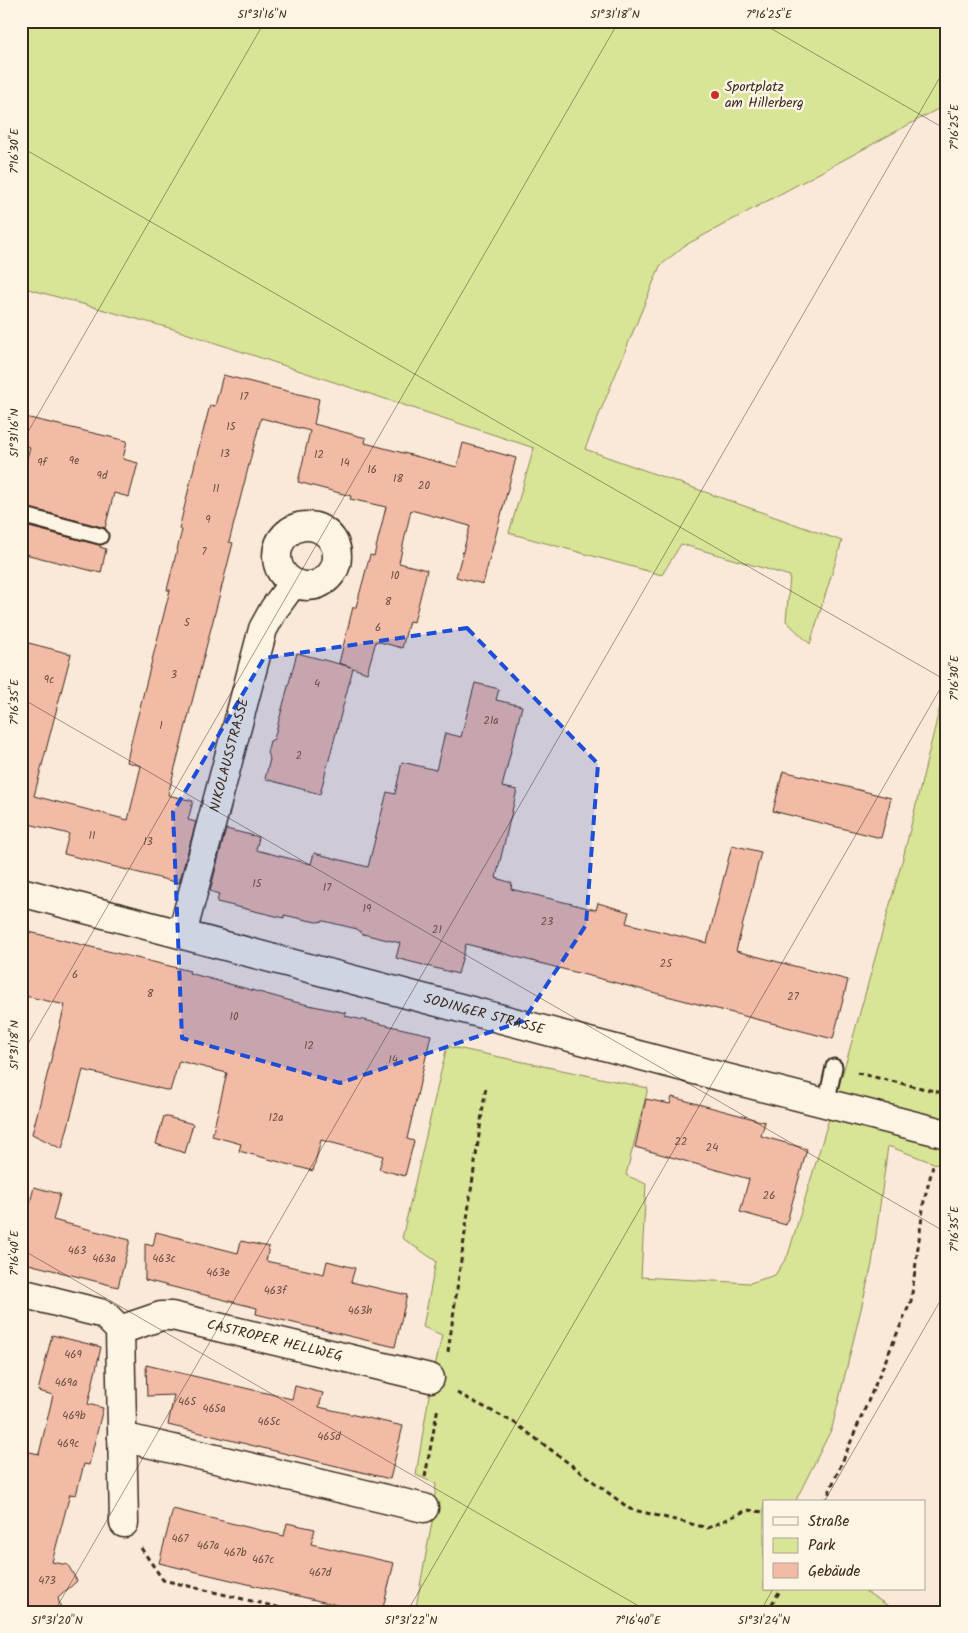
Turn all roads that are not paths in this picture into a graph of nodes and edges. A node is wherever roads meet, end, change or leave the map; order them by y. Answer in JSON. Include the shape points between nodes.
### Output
{"nodes":[{"id":1,"x":21,"y":515,"type":"edge"},
{"id":2,"x":100,"y":536,"type":"dead end"},
{"id":3,"x":293,"y":583,"type":"dead end"},
{"id":4,"x":21,"y":892,"type":"edge"},
{"id":5,"x":182,"y":934,"type":"junction"},
{"id":6,"x":834,"y":1067,"type":"road end"},
{"id":7,"x":826,"y":1104,"type":"junction"},
{"id":8,"x":944,"y":1133,"type":"edge"},
{"id":9,"x":21,"y":1293,"type":"edge"},
{"id":10,"x":120,"y":1330,"type":"junction"},
{"id":11,"x":436,"y":1381,"type":"road end"},
{"id":12,"x":122,"y":1438,"type":"junction"},
{"id":13,"x":424,"y":1508,"type":"road end"},
{"id":14,"x":124,"y":1523,"type":"road end"}],
"edges":[{"from":1,"to":2,"type":"lane"},
{"from":3,"to":5,"type":"street","name":"NIKOLAUSSTRASSE","via":[[263,629]]},
{"from":4,"to":5,"type":"street","name":"SODINGER STRASSE"},
{"from":5,"to":7,"type":"street","name":"SODINGER STRASSE"},
{"from":6,"to":7,"type":"lane"},
{"from":7,"to":8,"type":"street","name":"SODINGER STRASSE"},
{"from":9,"to":10,"type":"street","via":[[104,1314]]},
{"from":10,"to":11,"type":"street","name":"CASTROPER HELLWEG","via":[[161,1316],[172,1316]]},
{"from":10,"to":12,"type":"street"},
{"from":12,"to":13,"type":"street"},
{"from":12,"to":14,"type":"street"}]}
